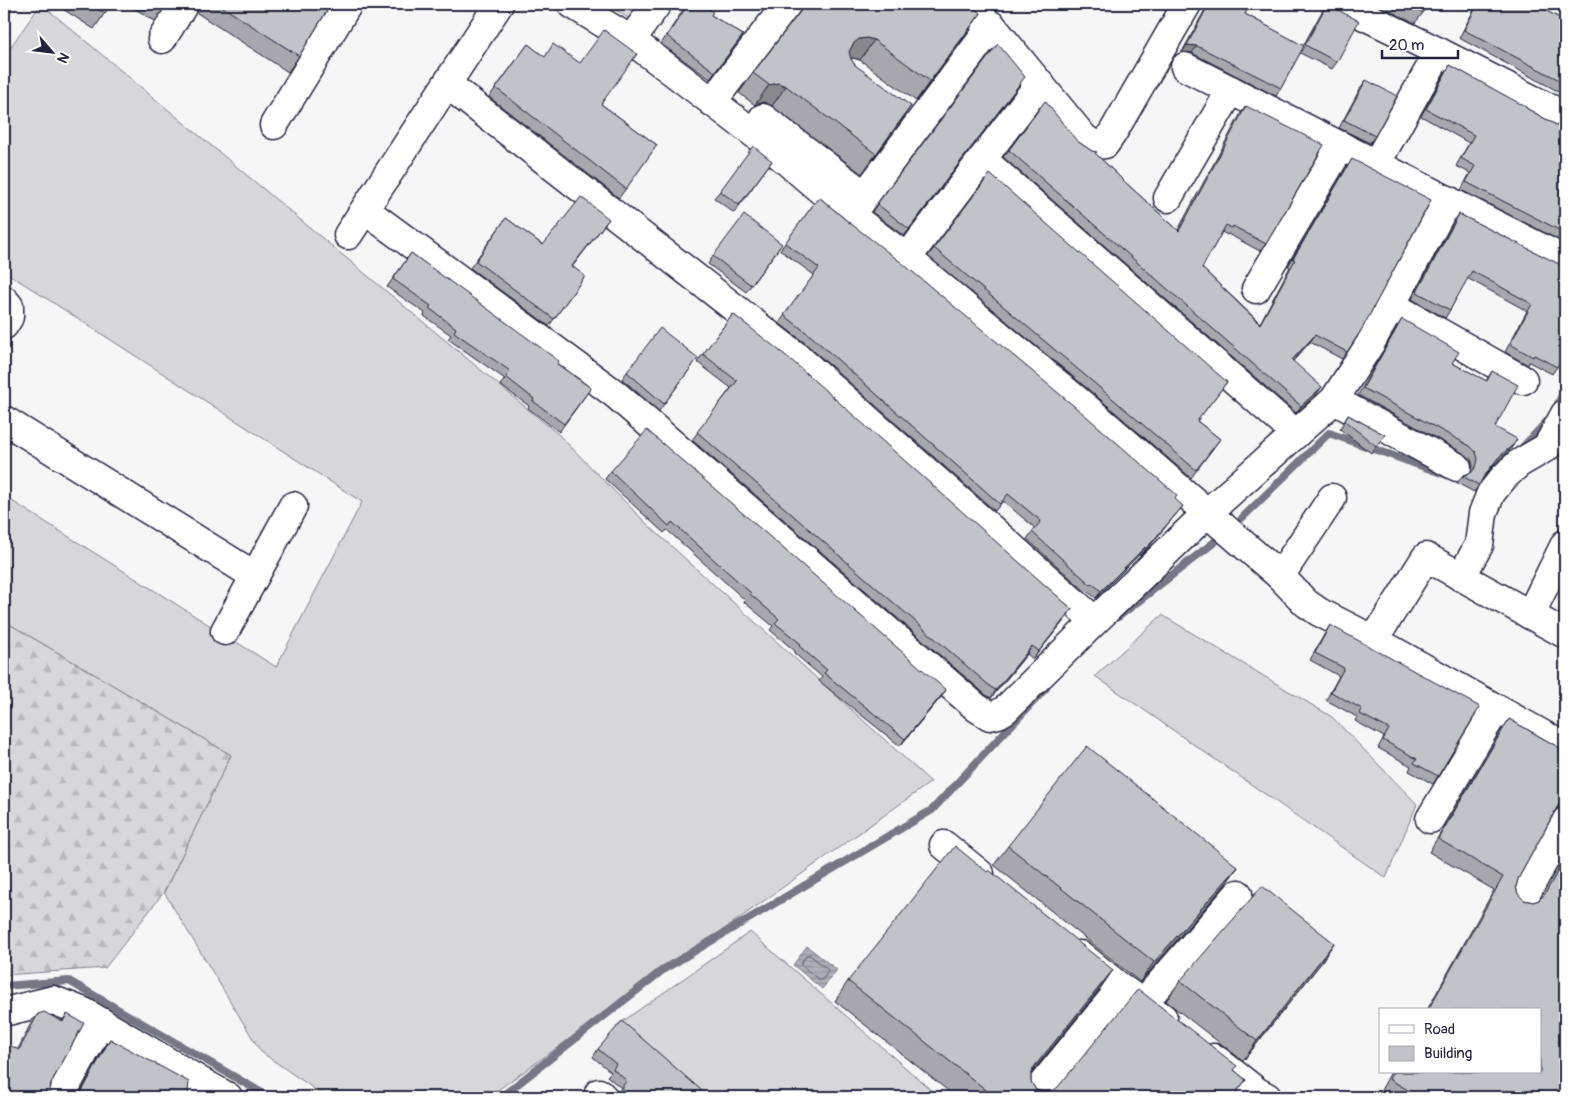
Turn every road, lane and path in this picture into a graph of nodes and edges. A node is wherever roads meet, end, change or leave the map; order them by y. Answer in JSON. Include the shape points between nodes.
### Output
{"nodes":[{"id":1,"x":184,"y":4,"type":"edge"},
{"id":2,"x":348,"y":4,"type":"edge"},
{"id":3,"x":499,"y":4,"type":"edge"},
{"id":4,"x":572,"y":4,"type":"edge"},
{"id":5,"x":657,"y":4,"type":"edge"},
{"id":6,"x":787,"y":4,"type":"edge"},
{"id":7,"x":959,"y":4,"type":"edge"},
{"id":8,"x":1187,"y":4,"type":"edge"},
{"id":9,"x":1340,"y":4,"type":"edge"},
{"id":10,"x":992,"y":26,"type":"junction"},
{"id":11,"x":162,"y":39,"type":"dead end"},
{"id":12,"x":631,"y":40,"type":"junction"},
{"id":13,"x":1439,"y":52,"type":"junction"},
{"id":14,"x":1185,"y":67,"type":"dead end"},
{"id":15,"x":1040,"y":82,"type":"junction"},
{"id":16,"x":447,"y":84,"type":"junction"},
{"id":17,"x":1231,"y":90,"type":"junction"},
{"id":18,"x":717,"y":94,"type":"junction"},
{"id":19,"x":896,"y":106,"type":"edge"},
{"id":20,"x":1565,"y":116,"type":"edge"},
{"id":21,"x":919,"y":122,"type":"junction"},
{"id":22,"x":274,"y":125,"type":"dead end"},
{"id":23,"x":1341,"y":146,"type":"junction"},
{"id":24,"x":982,"y":159,"type":"junction"},
{"id":25,"x":1376,"y":164,"type":"junction"},
{"id":26,"x":1168,"y":198,"type":"dead end"},
{"id":27,"x":1448,"y":200,"type":"junction"},
{"id":28,"x":857,"y":205,"type":"junction"},
{"id":29,"x":364,"y":210,"type":"junction"},
{"id":30,"x":348,"y":235,"type":"dead end"},
{"id":31,"x":907,"y":258,"type":"junction"},
{"id":32,"x":1565,"y":260,"type":"edge"},
{"id":33,"x":1256,"y":289,"type":"dead end"},
{"id":34,"x":4,"y":300,"type":"edge"},
{"id":35,"x":1391,"y":305,"type":"junction"},
{"id":36,"x":4,"y":325,"type":"edge"},
{"id":37,"x":1522,"y":380,"type":"dead end"},
{"id":38,"x":1334,"y":400,"type":"junction"},
{"id":39,"x":1565,"y":414,"type":"edge"},
{"id":40,"x":4,"y":420,"type":"edge"},
{"id":41,"x":1296,"y":434,"type":"junction"},
{"id":42,"x":1457,"y":467,"type":"dead end"},
{"id":43,"x":1332,"y":498,"type":"dead end"},
{"id":44,"x":293,"y":506,"type":"dead end"},
{"id":45,"x":1206,"y":513,"type":"junction"},
{"id":46,"x":1565,"y":544,"type":"edge"},
{"id":47,"x":255,"y":576,"type":"junction"},
{"id":48,"x":1280,"y":576,"type":"junction"},
{"id":49,"x":1461,"y":577,"type":"junction"},
{"id":50,"x":1530,"y":615,"type":"junction"},
{"id":51,"x":1095,"y":621,"type":"junction"},
{"id":52,"x":225,"y":631,"type":"dead end"},
{"id":53,"x":1565,"y":634,"type":"edge"},
{"id":54,"x":1374,"y":640,"type":"junction"},
{"id":55,"x":1496,"y":709,"type":"junction"},
{"id":56,"x":1565,"y":747,"type":"edge"},
{"id":57,"x":1430,"y":819,"type":"dead end"},
{"id":58,"x":1565,"y":822,"type":"edge"},
{"id":59,"x":944,"y":845,"type":"dead end"},
{"id":60,"x":998,"y":888,"type":"edge"},
{"id":61,"x":1238,"y":894,"type":"dead end"},
{"id":62,"x":1523,"y":898,"type":"edge"},
{"id":63,"x":1059,"y":938,"type":"edge"},
{"id":64,"x":1121,"y":988,"type":"junction"},
{"id":65,"x":1143,"y":1003,"type":"junction"},
{"id":66,"x":4,"y":1012,"type":"edge"},
{"id":67,"x":101,"y":1022,"type":"junction"},
{"id":68,"x":201,"y":1090,"type":"edge"},
{"id":69,"x":1262,"y":1094,"type":"edge"},
{"id":70,"x":60,"y":1097,"type":"edge"},
{"id":71,"x":228,"y":1097,"type":"edge"},
{"id":72,"x":1032,"y":1097,"type":"edge"}],
"edges":[{"from":1,"to":11,"type":"street"},
{"from":2,"to":22,"type":"street"},
{"from":3,"to":16,"type":"street"},
{"from":4,"to":12,"type":"street"},
{"from":5,"to":12,"type":"street"},
{"from":6,"to":18,"type":"street"},
{"from":7,"to":10,"type":"street"},
{"from":8,"to":15,"type":"street","via":[[1105,144],[1095,145],[1084,138]]},
{"from":9,"to":13,"type":"street"},
{"from":10,"to":15,"type":"street"},
{"from":10,"to":21,"type":"street"},
{"from":12,"to":18,"type":"street"},
{"from":13,"to":20,"type":"street"},
{"from":13,"to":25,"type":"street"},
{"from":14,"to":17,"type":"street"},
{"from":15,"to":24,"type":"street"},
{"from":16,"to":29,"type":"street"},
{"from":16,"to":51,"type":"street","via":[[795,355]]},
{"from":17,"to":23,"type":"street"},
{"from":17,"to":26,"type":"street"},
{"from":18,"to":28,"type":"street","via":[[756,135]]},
{"from":19,"to":21,"type":"street"},
{"from":21,"to":28,"type":"street"},
{"from":23,"to":25,"type":"street"},
{"from":23,"to":33,"type":"street"},
{"from":24,"to":31,"type":"street"},
{"from":24,"to":41,"type":"street"},
{"from":25,"to":27,"type":"street"},
{"from":27,"to":32,"type":"street"},
{"from":27,"to":35,"type":"street"},
{"from":28,"to":31,"type":"street"},
{"from":29,"to":30,"type":"street"},
{"from":29,"to":51,"type":"street","via":[[615,394],[984,713],[990,716],[1005,710]]},
{"from":31,"to":45,"type":"street"},
{"from":34,"to":36,"type":"street","via":[[10,306]]},
{"from":35,"to":37,"type":"street"},
{"from":35,"to":38,"type":"street"},
{"from":38,"to":41,"type":"street"},
{"from":38,"to":42,"type":"street"},
{"from":39,"to":49,"type":"street","via":[[1547,447],[1518,464],[1491,493],[1483,513],[1479,545]]},
{"from":40,"to":47,"type":"street"},
{"from":41,"to":45,"type":"street"},
{"from":43,"to":48,"type":"street"},
{"from":44,"to":47,"type":"street"},
{"from":45,"to":48,"type":"street"},
{"from":45,"to":51,"type":"street"},
{"from":46,"to":50,"type":"street"},
{"from":47,"to":52,"type":"street"},
{"from":48,"to":54,"type":"street","via":[[1319,612]]},
{"from":49,"to":50,"type":"street"},
{"from":49,"to":54,"type":"street","via":[[1426,557]]},
{"from":50,"to":53,"type":"street"},
{"from":54,"to":55,"type":"street"},
{"from":55,"to":56,"type":"street"},
{"from":55,"to":57,"type":"street"},
{"from":58,"to":62,"type":"street"},
{"from":59,"to":60,"type":"street"},
{"from":61,"to":65,"type":"street"},
{"from":63,"to":64,"type":"street"},
{"from":64,"to":65,"type":"street"},
{"from":64,"to":72,"type":"street"},
{"from":65,"to":69,"type":"street"},
{"from":66,"to":67,"type":"street","via":[[53,1000]]},
{"from":67,"to":68,"type":"street"},
{"from":67,"to":70,"type":"street"},
{"from":68,"to":71,"type":"street"}]}
